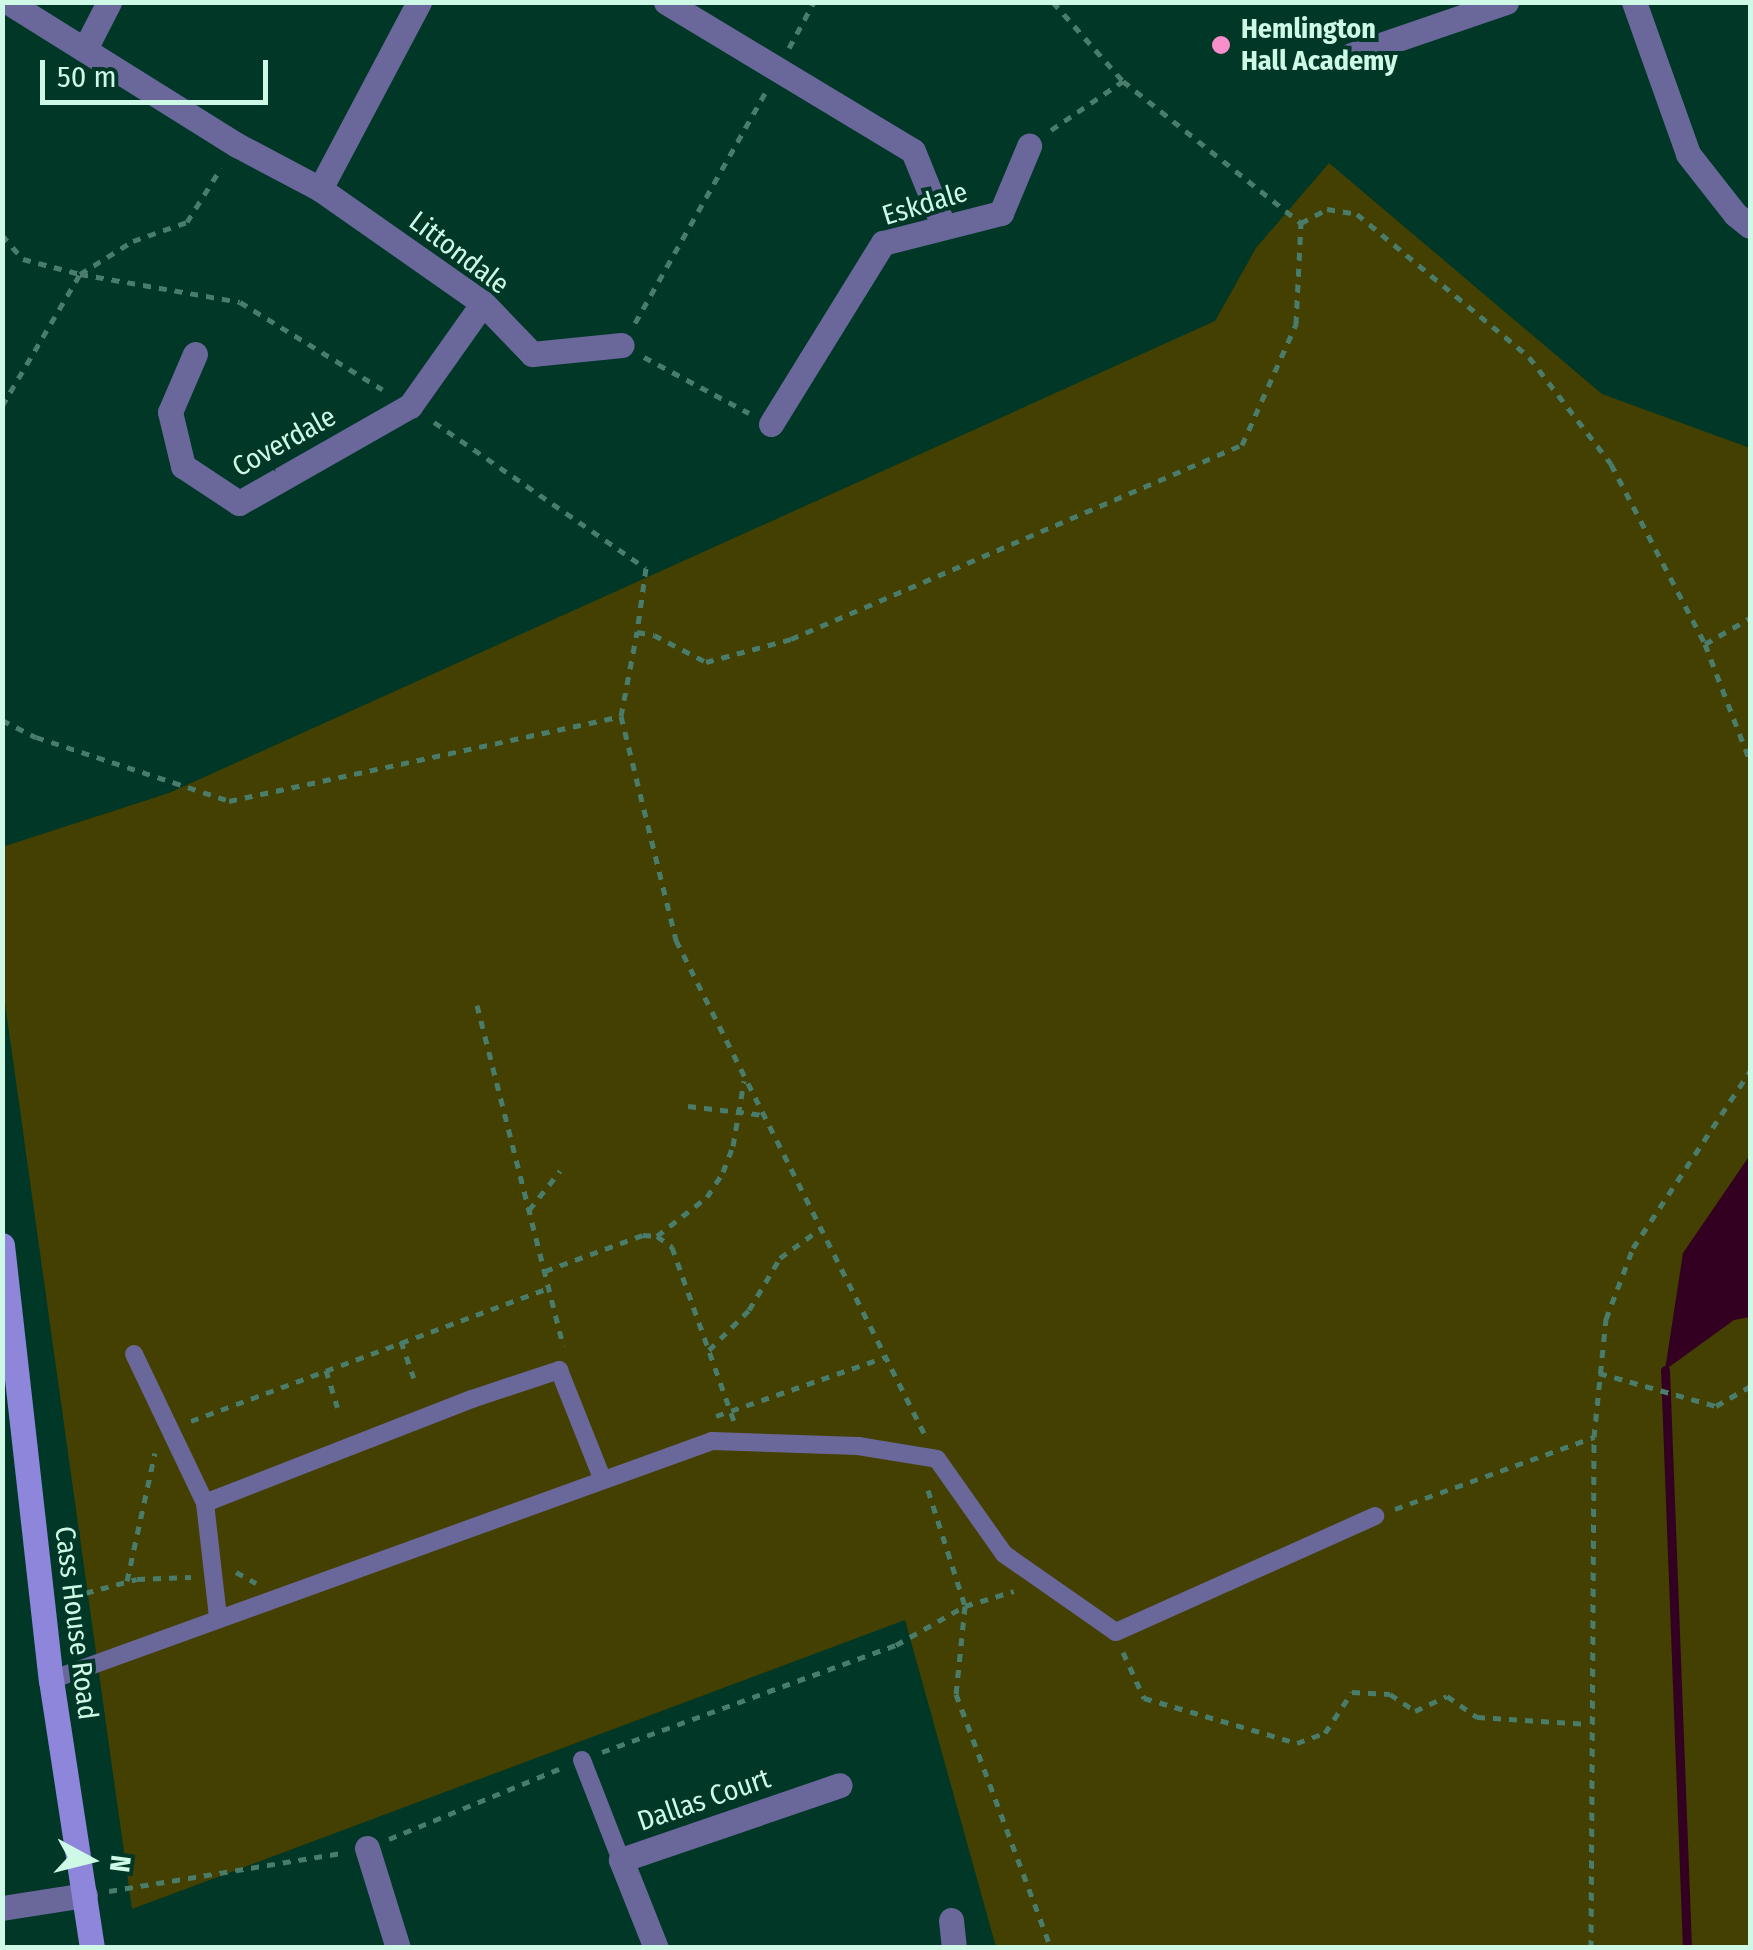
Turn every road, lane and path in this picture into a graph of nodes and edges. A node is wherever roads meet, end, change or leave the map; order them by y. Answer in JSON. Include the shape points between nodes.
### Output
{"nodes":[{"id":1,"x":8,"y":2,"type":"edge"},
{"id":2,"x":108,"y":2,"type":"edge"},
{"id":3,"x":419,"y":2,"type":"edge"},
{"id":4,"x":666,"y":2,"type":"edge"},
{"id":5,"x":814,"y":2,"type":"edge"},
{"id":6,"x":1053,"y":2,"type":"edge"},
{"id":7,"x":1506,"y":2,"type":"edge"},
{"id":8,"x":1634,"y":2,"type":"edge"},
{"id":9,"x":703,"y":12,"type":"edge"},
{"id":10,"x":84,"y":48,"type":"junction"},
{"id":11,"x":1351,"y":55,"type":"dead end"},
{"id":12,"x":778,"y":69,"type":"junction"},
{"id":13,"x":1123,"y":81,"type":"junction"},
{"id":14,"x":236,"y":145,"type":"junction"},
{"id":15,"x":1029,"y":146,"type":"joint"},
{"id":16,"x":320,"y":190,"type":"junction"},
{"id":17,"x":1302,"y":223,"type":"junction"},
{"id":18,"x":943,"y":225,"type":"junction"},
{"id":19,"x":1750,"y":226,"type":"edge"},
{"id":20,"x":2,"y":234,"type":"edge"},
{"id":21,"x":80,"y":274,"type":"junction"},
{"id":22,"x":484,"y":303,"type":"junction"},
{"id":23,"x":622,"y":345,"type":"junction"},
{"id":24,"x":195,"y":354,"type":"dead end"},
{"id":25,"x":2,"y":406,"type":"edge"},
{"id":26,"x":410,"y":406,"type":"junction"},
{"id":27,"x":771,"y":424,"type":"joint"},
{"id":28,"x":1750,"y":618,"type":"edge"},
{"id":29,"x":637,"y":632,"type":"junction"},
{"id":30,"x":1706,"y":644,"type":"junction"},
{"id":31,"x":621,"y":716,"type":"junction"},
{"id":32,"x":2,"y":720,"type":"edge"},
{"id":33,"x":1750,"y":761,"type":"edge"},
{"id":34,"x":477,"y":1005,"type":"dead end"},
{"id":35,"x":1750,"y":1071,"type":"edge"},
{"id":36,"x":745,"y":1078,"type":"junction"},
{"id":37,"x":688,"y":1106,"type":"dead end"},
{"id":38,"x":740,"y":1112,"type":"junction"},
{"id":39,"x":764,"y":1115,"type":"junction"},
{"id":40,"x":560,"y":1171,"type":"dead end"},
{"id":41,"x":529,"y":1210,"type":"junction"},
{"id":42,"x":820,"y":1228,"type":"junction"},
{"id":43,"x":657,"y":1236,"type":"junction"},
{"id":44,"x":2,"y":1245,"type":"edge"},
{"id":45,"x":545,"y":1271,"type":"junction"},
{"id":46,"x":549,"y":1288,"type":"junction"},
{"id":47,"x":401,"y":1341,"type":"junction"},
{"id":48,"x":709,"y":1350,"type":"junction"},
{"id":49,"x":134,"y":1354,"type":"dead end"},
{"id":50,"x":884,"y":1357,"type":"junction"},
{"id":51,"x":326,"y":1370,"type":"junction"},
{"id":52,"x":559,"y":1370,"type":"junction"},
{"id":53,"x":1598,"y":1373,"type":"junction"},
{"id":54,"x":414,"y":1378,"type":"dead end"},
{"id":55,"x":1750,"y":1386,"type":"edge"},
{"id":56,"x":337,"y":1407,"type":"dead end"},
{"id":57,"x":730,"y":1410,"type":"junction"},
{"id":58,"x":713,"y":1417,"type":"dead end"},
{"id":59,"x":170,"y":1428,"type":"junction"},
{"id":60,"x":1594,"y":1437,"type":"junction"},
{"id":61,"x":740,"y":1442,"type":"junction"},
{"id":62,"x":937,"y":1458,"type":"junction"},
{"id":63,"x":602,"y":1478,"type":"junction"},
{"id":64,"x":205,"y":1503,"type":"junction"},
{"id":65,"x":1374,"y":1516,"type":"joint"},
{"id":66,"x":213,"y":1571,"type":"junction"},
{"id":67,"x":127,"y":1581,"type":"junction"},
{"id":68,"x":268,"y":1599,"type":"junction"},
{"id":69,"x":42,"y":1604,"type":"junction"},
{"id":70,"x":218,"y":1617,"type":"junction"},
{"id":71,"x":1116,"y":1632,"type":"junction"},
{"id":72,"x":51,"y":1680,"type":"junction"},
{"id":73,"x":1589,"y":1724,"type":"junction"},
{"id":74,"x":582,"y":1760,"type":"dead end"},
{"id":75,"x":840,"y":1785,"type":"dead end"},
{"id":76,"x":367,"y":1848,"type":"dead end"},
{"id":77,"x":620,"y":1860,"type":"junction"},
{"id":78,"x":85,"y":1895,"type":"junction"},
{"id":79,"x":2,"y":1908,"type":"edge"},
{"id":80,"x":951,"y":1920,"type":"dead end"},
{"id":81,"x":92,"y":1948,"type":"edge"},
{"id":82,"x":398,"y":1948,"type":"edge"},
{"id":83,"x":656,"y":1948,"type":"edge"},
{"id":84,"x":954,"y":1948,"type":"edge"},
{"id":85,"x":1051,"y":1948,"type":"edge"},
{"id":86,"x":1590,"y":1948,"type":"edge"}],
"edges":[{"from":1,"to":10,"type":"street","name":"Littondale"},
{"from":2,"to":10,"type":"street"},
{"from":3,"to":16,"type":"street"},
{"from":4,"to":9,"type":"street"},
{"from":5,"to":12,"type":"path"},
{"from":6,"to":13,"type":"path"},
{"from":7,"to":11,"type":"street"},
{"from":8,"to":19,"type":"street","via":[[1688,154]]},
{"from":9,"to":12,"type":"street"},
{"from":10,"to":14,"type":"street","name":"Littondale"},
{"from":12,"to":18,"type":"street","via":[[913,151]]},
{"from":12,"to":23,"type":"path"},
{"from":13,"to":15,"type":"path"},
{"from":13,"to":17,"type":"path"},
{"from":14,"to":16,"type":"street","name":"Littondale"},
{"from":14,"to":21,"type":"path","via":[[187,222],[133,241]]},
{"from":15,"to":18,"type":"street","name":"Eskdale","via":[[1002,213]]},
{"from":16,"to":22,"type":"street","name":"Littondale"},
{"from":17,"to":29,"type":"path","via":[[1296,324],[1242,446],[792,639],[706,662]]},
{"from":17,"to":30,"type":"path","via":[[1327,209],[1357,214],[1529,357],[1611,464]]},
{"from":18,"to":27,"type":"street","name":"Eskdale","via":[[883,244]]},
{"from":20,"to":21,"type":"path","via":[[23,260]]},
{"from":21,"to":25,"type":"path"},
{"from":21,"to":26,"type":"path","via":[[240,302]]},
{"from":22,"to":23,"type":"street","name":"Littondale","via":[[532,354]]},
{"from":22,"to":26,"type":"street","name":"Coverdale"},
{"from":23,"to":27,"type":"path"},
{"from":24,"to":26,"type":"street","name":"Coverdale","via":[[170,412],[184,466],[239,503]]},
{"from":26,"to":29,"type":"path","via":[[646,568]]},
{"from":28,"to":30,"type":"path"},
{"from":29,"to":31,"type":"path"},
{"from":30,"to":33,"type":"path"},
{"from":31,"to":32,"type":"path","via":[[229,800]]},
{"from":31,"to":36,"type":"path","via":[[676,940]]},
{"from":34,"to":41,"type":"path"},
{"from":35,"to":53,"type":"path","via":[[1633,1248],[1606,1318]]},
{"from":36,"to":38,"type":"path"},
{"from":36,"to":39,"type":"path"},
{"from":37,"to":38,"type":"path"},
{"from":38,"to":39,"type":"path"},
{"from":38,"to":43,"type":"path","via":[[723,1172],[707,1197]]},
{"from":39,"to":42,"type":"path"},
{"from":40,"to":41,"type":"path"},
{"from":41,"to":45,"type":"path"},
{"from":42,"to":48,"type":"path","via":[[780,1258],[749,1310]]},
{"from":42,"to":50,"type":"path"},
{"from":43,"to":45,"type":"path","via":[[643,1235]]},
{"from":43,"to":48,"type":"path","via":[[672,1247]]},
{"from":44,"to":69,"type":"street","name":"Cass House Road"},
{"from":45,"to":46,"type":"path"},
{"from":46,"to":47,"type":"path"},
{"from":46,"to":52,"type":"path","via":[[564,1352]]},
{"from":47,"to":51,"type":"path"},
{"from":47,"to":54,"type":"path"},
{"from":48,"to":57,"type":"path"},
{"from":49,"to":59,"type":"lane"},
{"from":50,"to":57,"type":"path"},
{"from":50,"to":62,"type":"path"},
{"from":51,"to":56,"type":"path"},
{"from":51,"to":59,"type":"path"},
{"from":52,"to":63,"type":"lane"},
{"from":52,"to":64,"type":"lane"},
{"from":53,"to":55,"type":"path","via":[[1716,1406]]},
{"from":53,"to":60,"type":"path"},
{"from":57,"to":58,"type":"path"},
{"from":57,"to":61,"type":"path"},
{"from":59,"to":64,"type":"lane"},
{"from":59,"to":67,"type":"path","via":[[150,1466]]},
{"from":60,"to":65,"type":"path"},
{"from":60,"to":73,"type":"path"},
{"from":61,"to":62,"type":"lane","via":[[858,1446]]},
{"from":61,"to":63,"type":"lane","via":[[712,1441]]},
{"from":62,"to":71,"type":"lane","via":[[1004,1554]]},
{"from":62,"to":85,"type":"path","via":[[927,1496],[965,1606],[956,1694]]},
{"from":63,"to":68,"type":"lane"},
{"from":64,"to":66,"type":"lane"},
{"from":65,"to":71,"type":"lane"},
{"from":66,"to":67,"type":"path","via":[[180,1580]]},
{"from":66,"to":68,"type":"path","via":[[252,1579]]},
{"from":66,"to":70,"type":"lane"},
{"from":67,"to":69,"type":"path"},
{"from":68,"to":70,"type":"lane"},
{"from":69,"to":72,"type":"street","name":"Cass House Road"},
{"from":70,"to":72,"type":"lane"},
{"from":71,"to":73,"type":"path","via":[[1144,1698],[1296,1743],[1325,1734],[1352,1692],[1390,1694],[1415,1711],[1447,1696],[1477,1717]]},
{"from":72,"to":78,"type":"street","name":"Cass House Road"},
{"from":73,"to":86,"type":"path"},
{"from":74,"to":77,"type":"lane"},
{"from":75,"to":77,"type":"street","name":"Dallas Court"},
{"from":76,"to":82,"type":"street"},
{"from":77,"to":83,"type":"street","name":"Dallas Court"},
{"from":78,"to":79,"type":"street"},
{"from":78,"to":81,"type":"street","name":"Cass House Road"},
{"from":80,"to":84,"type":"street"}]}
